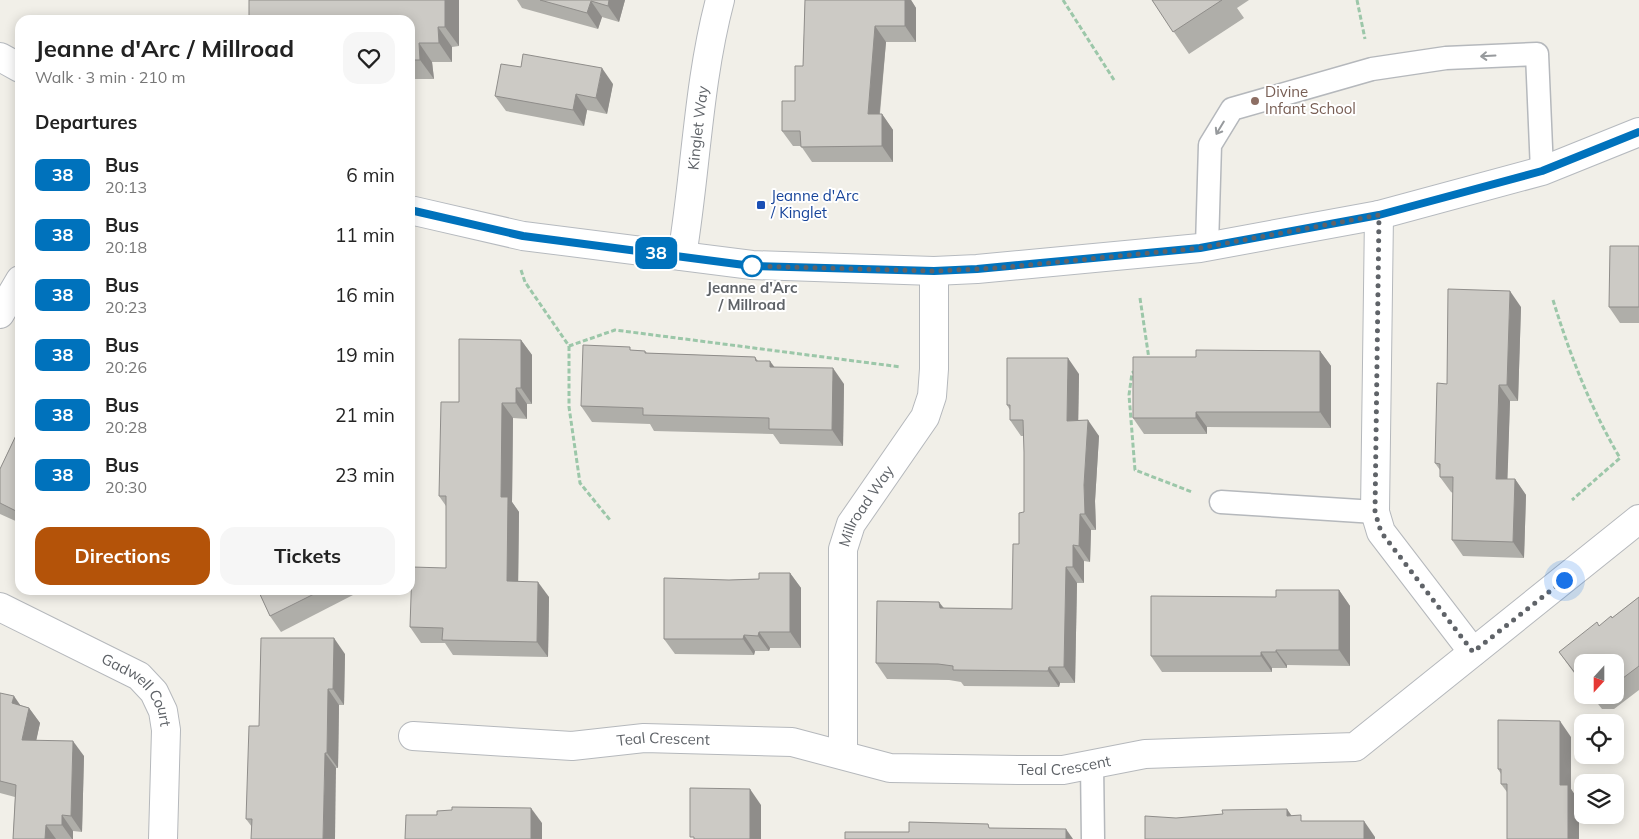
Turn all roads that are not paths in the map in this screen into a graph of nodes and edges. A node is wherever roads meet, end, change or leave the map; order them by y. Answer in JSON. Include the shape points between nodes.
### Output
{"nodes":[{"id":1,"x":720,"y":0,"type":"edge"},
{"id":2,"x":0,"y":58,"type":"edge"},
{"id":3,"x":15,"y":66,"type":"edge"},
{"id":4,"x":1639,"y":132,"type":"edge"},
{"id":5,"x":1542,"y":171,"type":"junction"},
{"id":6,"x":415,"y":211,"type":"edge"},
{"id":7,"x":1379,"y":215,"type":"junction"},
{"id":8,"x":1207,"y":246,"type":"junction"},
{"id":9,"x":682,"y":256,"type":"junction"},
{"id":10,"x":934,"y":271,"type":"junction"},
{"id":11,"x":15,"y":288,"type":"edge"},
{"id":12,"x":0,"y":314,"type":"edge"},
{"id":13,"x":1221,"y":502,"type":"road end"},
{"id":14,"x":1375,"y":512,"type":"junction"},
{"id":15,"x":1639,"y":520,"type":"edge"},
{"id":16,"x":0,"y":607,"type":"edge"},
{"id":17,"x":1473,"y":652,"type":"junction"},
{"id":18,"x":413,"y":736,"type":"dead end"},
{"id":19,"x":843,"y":755,"type":"junction"},
{"id":20,"x":1092,"y":764,"type":"junction"},
{"id":21,"x":162,"y":839,"type":"edge"},
{"id":22,"x":1093,"y":839,"type":"edge"}],
"edges":[{"from":1,"to":9,"type":"street","name":"Kinglet Way","via":[[709,41],[694,184]]},
{"from":2,"to":3,"type":"street"},
{"from":4,"to":5,"type":"street"},
{"from":5,"to":7,"type":"street"},
{"from":5,"to":8,"type":"lane","one_way":true,"via":[[1537,54],[1446,58],[1372,69],[1232,109],[1210,145]]},
{"from":6,"to":9,"type":"street","via":[[523,236]]},
{"from":7,"to":8,"type":"street"},
{"from":7,"to":14,"type":"street"},
{"from":8,"to":10,"type":"street","via":[[1136,256]]},
{"from":9,"to":10,"type":"street","via":[[752,266]]},
{"from":10,"to":19,"type":"street","name":"Millroad Way","via":[[932,396],[925,417],[851,524],[843,549]]},
{"from":11,"to":12,"type":"street"},
{"from":13,"to":14,"type":"lane"},
{"from":14,"to":17,"type":"street","via":[[1381,532]]},
{"from":15,"to":17,"type":"street","name":"Teal Crescent"},
{"from":16,"to":21,"type":"street","name":"Gadwell Court","via":[[139,676],[154,692],[166,730]]},
{"from":17,"to":20,"type":"street","name":"Teal Crescent","via":[[1355,747],[1145,754]]},
{"from":18,"to":19,"type":"street","name":"Teal Crescent","via":[[572,746],[644,738],[792,742]]},
{"from":19,"to":20,"type":"street","name":"Teal Crescent","via":[[890,768],[1063,770]]},
{"from":20,"to":22,"type":"lane"}]}
